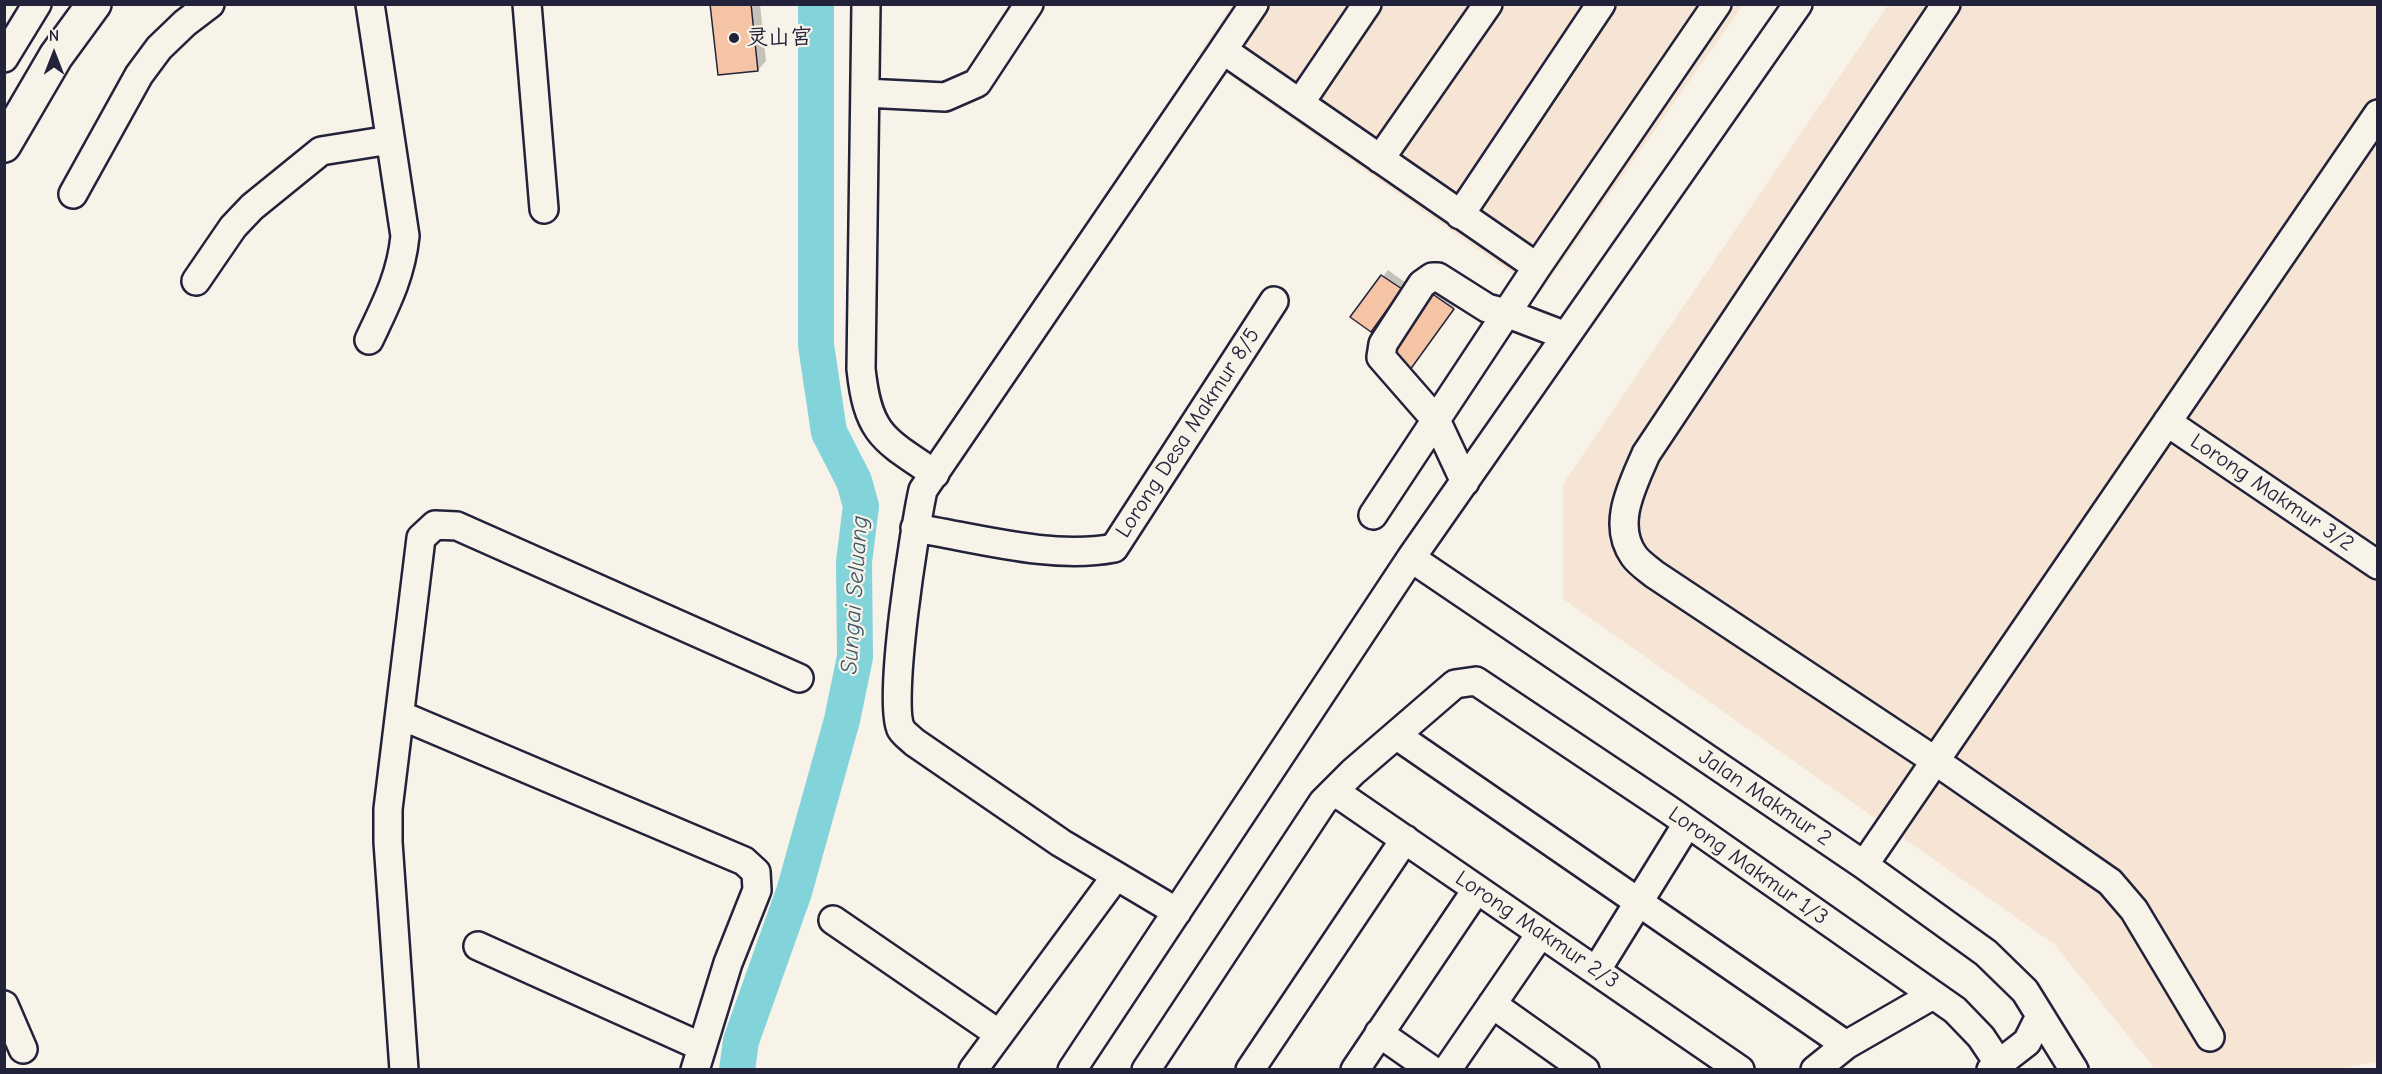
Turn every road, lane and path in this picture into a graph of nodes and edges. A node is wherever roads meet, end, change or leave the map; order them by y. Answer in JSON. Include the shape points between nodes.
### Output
{"nodes":[{"id":1,"x":37,"y":4,"type":"edge"},
{"id":2,"x":94,"y":4,"type":"edge"},
{"id":3,"x":210,"y":4,"type":"edge"},
{"id":4,"x":370,"y":4,"type":"edge"},
{"id":5,"x":527,"y":4,"type":"edge"},
{"id":6,"x":866,"y":4,"type":"edge"},
{"id":7,"x":1029,"y":4,"type":"edge"},
{"id":8,"x":1254,"y":4,"type":"edge"},
{"id":9,"x":1367,"y":4,"type":"edge"},
{"id":10,"x":1488,"y":4,"type":"edge"},
{"id":11,"x":1601,"y":4,"type":"edge"},
{"id":12,"x":1717,"y":4,"type":"edge"},
{"id":13,"x":1798,"y":4,"type":"edge"},
{"id":14,"x":1946,"y":4,"type":"edge"},
{"id":15,"x":1223,"y":50,"type":"junction"},
{"id":16,"x":4,"y":58,"type":"edge"},
{"id":17,"x":865,"y":93,"type":"junction"},
{"id":18,"x":1300,"y":103,"type":"junction"},
{"id":19,"x":2378,"y":114,"type":"edge"},
{"id":20,"x":390,"y":140,"type":"junction"},
{"id":21,"x":4,"y":145,"type":"edge"},
{"id":22,"x":1380,"y":159,"type":"junction"},
{"id":23,"x":73,"y":194,"type":"dead end"},
{"id":24,"x":544,"y":209,"type":"dead end"},
{"id":25,"x":1460,"y":215,"type":"junction"},
{"id":26,"x":1537,"y":267,"type":"junction"},
{"id":27,"x":196,"y":281,"type":"dead end"},
{"id":28,"x":1274,"y":301,"type":"dead end"},
{"id":29,"x":1506,"y":313,"type":"junction"},
{"id":30,"x":1566,"y":336,"type":"junction"},
{"id":31,"x":369,"y":340,"type":"dead end"},
{"id":32,"x":1436,"y":420,"type":"junction"},
{"id":33,"x":2167,"y":422,"type":"junction"},
{"id":34,"x":935,"y":474,"type":"junction"},
{"id":35,"x":1465,"y":482,"type":"junction"},
{"id":36,"x":1373,"y":515,"type":"dead end"},
{"id":37,"x":915,"y":528,"type":"junction"},
{"id":38,"x":1412,"y":558,"type":"junction"},
{"id":39,"x":2378,"y":565,"type":"edge"},
{"id":40,"x":799,"y":678,"type":"dead end"},
{"id":41,"x":400,"y":715,"type":"junction"},
{"id":42,"x":1396,"y":735,"type":"junction"},
{"id":43,"x":1934,"y":760,"type":"junction"},
{"id":44,"x":1334,"y":791,"type":"junction"},
{"id":45,"x":1687,"y":824,"type":"junction"},
{"id":46,"x":1405,"y":840,"type":"junction"},
{"id":47,"x":1864,"y":865,"type":"junction"},
{"id":48,"x":1116,"y":876,"type":"junction"},
{"id":49,"x":1477,"y":889,"type":"junction"},
{"id":50,"x":1641,"y":902,"type":"junction"},
{"id":51,"x":1177,"y":912,"type":"junction"},
{"id":52,"x":833,"y":920,"type":"dead end"},
{"id":53,"x":1541,"y":933,"type":"junction"},
{"id":54,"x":478,"y":946,"type":"dead end"},
{"id":55,"x":1596,"y":971,"type":"junction"},
{"id":56,"x":1933,"y":995,"type":"junction"},
{"id":57,"x":4,"y":1005,"type":"edge"},
{"id":58,"x":1492,"y":1005,"type":"junction"},
{"id":59,"x":2040,"y":1016,"type":"junction"},
{"id":60,"x":1379,"y":1033,"type":"junction"},
{"id":61,"x":999,"y":1034,"type":"junction"},
{"id":62,"x":2210,"y":1037,"type":"dead end"},
{"id":63,"x":1846,"y":1045,"type":"junction"},
{"id":64,"x":23,"y":1049,"type":"dead end"},
{"id":65,"x":698,"y":1058,"type":"edge"},
{"id":66,"x":1998,"y":1068,"type":"edge"},
{"id":67,"x":404,"y":1070,"type":"edge"},
{"id":68,"x":973,"y":1070,"type":"edge"},
{"id":69,"x":1072,"y":1070,"type":"edge"},
{"id":70,"x":1146,"y":1070,"type":"edge"},
{"id":71,"x":1250,"y":1070,"type":"edge"},
{"id":72,"x":1354,"y":1070,"type":"edge"},
{"id":73,"x":1432,"y":1070,"type":"edge"},
{"id":74,"x":1447,"y":1070,"type":"edge"},
{"id":75,"x":1585,"y":1070,"type":"edge"},
{"id":76,"x":1740,"y":1070,"type":"edge"},
{"id":77,"x":1815,"y":1070,"type":"edge"},
{"id":78,"x":2074,"y":1070,"type":"edge"}],
"edges":[{"from":1,"to":16,"type":"street"},
{"from":2,"to":21,"type":"main road","via":[[56,56]]},
{"from":3,"to":23,"type":"street","via":[[159,48]]},
{"from":4,"to":20,"type":"street"},
{"from":5,"to":24,"type":"street"},
{"from":6,"to":17,"type":"street"},
{"from":7,"to":17,"type":"street","via":[[977,83],[945,97]]},
{"from":8,"to":15,"type":"street"},
{"from":9,"to":18,"type":"street"},
{"from":10,"to":22,"type":"street"},
{"from":11,"to":25,"type":"street"},
{"from":12,"to":26,"type":"street"},
{"from":13,"to":30,"type":"street"},
{"from":14,"to":43,"type":"street","via":[[1646,454],[1624,516],[1625,537],[1634,556],[1654,574]]},
{"from":15,"to":18,"type":"street"},
{"from":15,"to":34,"type":"street"},
{"from":17,"to":34,"type":"street","via":[[861,369],[864,399],[874,426],[895,447]]},
{"from":18,"to":22,"type":"street"},
{"from":19,"to":33,"type":"street"},
{"from":20,"to":27,"type":"street","via":[[321,151],[233,226]]},
{"from":20,"to":31,"type":"street","via":[[405,236],[397,280]]},
{"from":22,"to":25,"type":"street"},
{"from":25,"to":26,"type":"street"},
{"from":26,"to":29,"type":"street"},
{"from":28,"to":37,"type":"street","name":"Lorong Desa Makmur 8/5","via":[[1114,548],[1060,552]]},
{"from":29,"to":30,"type":"street"},
{"from":29,"to":32,"type":"street"},
{"from":29,"to":32,"type":"street","via":[[1487,308],[1438,277],[1422,284],[1383,344],[1381,357]]},
{"from":30,"to":35,"type":"street"},
{"from":32,"to":35,"type":"street"},
{"from":32,"to":36,"type":"street"},
{"from":33,"to":39,"type":"street","name":"Lorong Makmur 3/2"},
{"from":33,"to":43,"type":"street"},
{"from":34,"to":37,"type":"street","via":[[923,490]]},
{"from":35,"to":38,"type":"street"},
{"from":37,"to":48,"type":"street","via":[[898,674],[901,729],[1060,843]]},
{"from":38,"to":47,"type":"street","name":"Jalan Makmur 2"},
{"from":38,"to":51,"type":"street"},
{"from":40,"to":41,"type":"street","via":[[457,526],[435,525],[421,538]]},
{"from":41,"to":65,"type":"street","via":[[744,861],[756,872],[757,890],[728,963]]},
{"from":41,"to":67,"type":"street","via":[[389,799],[388,842]]},
{"from":42,"to":44,"type":"street"},
{"from":42,"to":45,"type":"street","name":"Lorong Makmur 1/3","via":[[1455,684],[1476,681]]},
{"from":42,"to":50,"type":"street"},
{"from":43,"to":47,"type":"street"},
{"from":43,"to":62,"type":"street","via":[[2110,882],[2134,910]]},
{"from":44,"to":46,"type":"street","name":"Lorong Makmur 2/3"},
{"from":44,"to":70,"type":"street"},
{"from":45,"to":50,"type":"street"},
{"from":45,"to":56,"type":"street","name":"Lorong Makmur 1/3"},
{"from":46,"to":49,"type":"street","name":"Lorong Makmur 2/3"},
{"from":46,"to":71,"type":"street"},
{"from":47,"to":59,"type":"street","name":"Jalan Makmur 2","via":[[1986,953],[2025,991]]},
{"from":48,"to":51,"type":"street"},
{"from":48,"to":61,"type":"street"},
{"from":49,"to":53,"type":"street","name":"Lorong Makmur 2/3"},
{"from":49,"to":60,"type":"street"},
{"from":50,"to":55,"type":"street"},
{"from":50,"to":63,"type":"street"},
{"from":51,"to":69,"type":"street"},
{"from":52,"to":61,"type":"street"},
{"from":53,"to":55,"type":"street","name":"Lorong Makmur 2/3"},
{"from":53,"to":58,"type":"street"},
{"from":54,"to":65,"type":"street"},
{"from":55,"to":76,"type":"street","name":"Lorong Makmur 2/3"},
{"from":56,"to":63,"type":"street"},
{"from":56,"to":66,"type":"street","name":"Lorong Makmur 1/3","via":[[1955,1010],[1981,1037]]},
{"from":57,"to":64,"type":"street"},
{"from":58,"to":74,"type":"street"},
{"from":58,"to":75,"type":"street"},
{"from":59,"to":66,"type":"street","via":[[2027,1042]]},
{"from":59,"to":78,"type":"street","name":"Jalan Makmur 2"},
{"from":60,"to":72,"type":"street"},
{"from":60,"to":73,"type":"street"},
{"from":61,"to":68,"type":"street"},
{"from":63,"to":77,"type":"street"}]}
